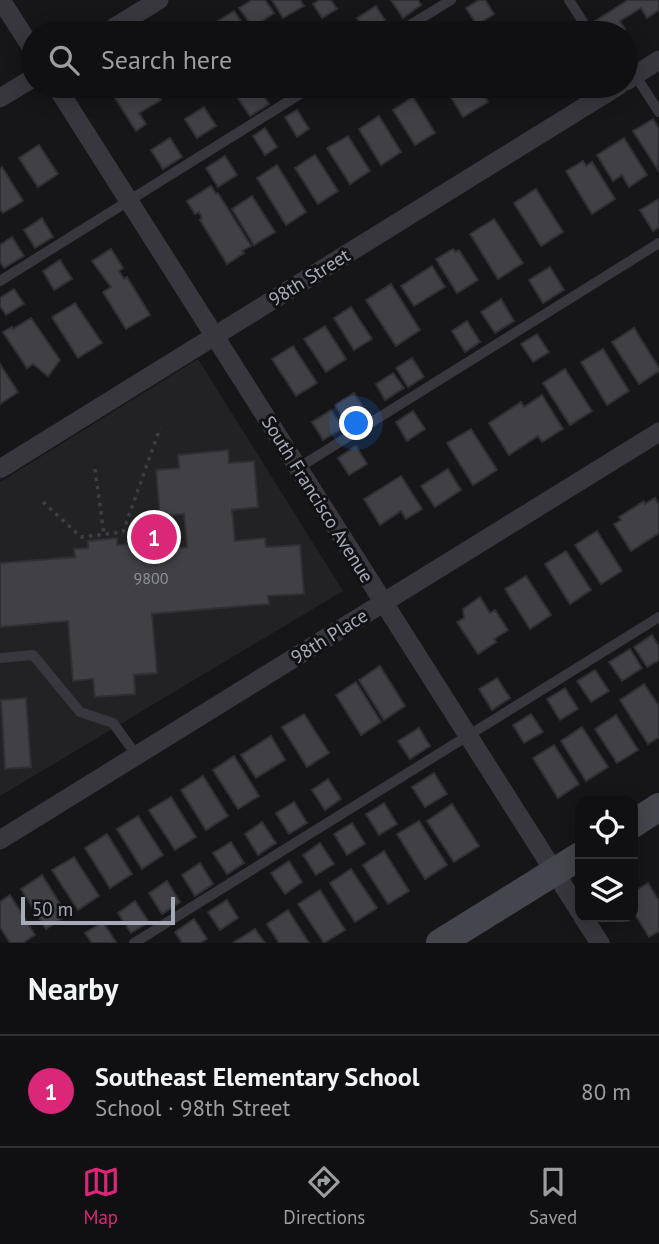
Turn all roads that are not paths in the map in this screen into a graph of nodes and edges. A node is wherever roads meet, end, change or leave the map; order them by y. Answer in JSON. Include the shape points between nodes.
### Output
{"nodes":[{"id":1,"x":1,"y":0,"type":"edge"},
{"id":2,"x":159,"y":0,"type":"edge"},
{"id":3,"x":451,"y":0,"type":"edge"},
{"id":4,"x":569,"y":0,"type":"edge"},
{"id":5,"x":125,"y":21,"type":"edge"},
{"id":6,"x":417,"y":21,"type":"edge"},
{"id":7,"x":582,"y":21,"type":"edge"},
{"id":8,"x":21,"y":31,"type":"edge"},
{"id":9,"x":659,"y":60,"type":"edge"},
{"id":10,"x":638,"y":73,"type":"edge"},
{"id":11,"x":21,"y":85,"type":"edge"},
{"id":12,"x":638,"y":87,"type":"edge"},
{"id":13,"x":0,"y":98,"type":"edge"},
{"id":14,"x":64,"y":98,"type":"edge"},
{"id":15,"x":294,"y":98,"type":"edge"},
{"id":16,"x":599,"y":98,"type":"edge"},
{"id":17,"x":659,"y":112,"type":"edge"},
{"id":18,"x":129,"y":201,"type":"junction"},
{"id":19,"x":659,"y":243,"type":"edge"},
{"id":20,"x":0,"y":281,"type":"edge"},
{"id":21,"x":215,"y":336,"type":"junction"},
{"id":22,"x":659,"y":432,"type":"edge"},
{"id":23,"x":298,"y":468,"type":"junction"},
{"id":24,"x":0,"y":469,"type":"edge"},
{"id":25,"x":384,"y":603,"type":"junction"},
{"id":26,"x":659,"y":617,"type":"edge"},
{"id":27,"x":0,"y":658,"type":"edge"},
{"id":28,"x":468,"y":736,"type":"junction"},
{"id":29,"x":137,"y":756,"type":"junction"},
{"id":30,"x":659,"y":807,"type":"edge"},
{"id":31,"x":638,"y":821,"type":"edge"},
{"id":32,"x":0,"y":841,"type":"edge"},
{"id":33,"x":575,"y":859,"type":"edge"},
{"id":34,"x":555,"y":872,"type":"junction"},
{"id":35,"x":575,"y":904,"type":"edge"},
{"id":36,"x":586,"y":922,"type":"edge"},
{"id":37,"x":134,"y":943,"type":"edge"},
{"id":38,"x":440,"y":943,"type":"edge"},
{"id":39,"x":600,"y":943,"type":"edge"}],
"edges":[{"from":1,"to":8,"type":"street"},
{"from":2,"to":5,"type":"street"},
{"from":3,"to":6,"type":"lane"},
{"from":4,"to":7,"type":"lane"},
{"from":9,"to":10,"type":"street"},
{"from":11,"to":13,"type":"street"},
{"from":12,"to":17,"type":"lane"},
{"from":14,"to":18,"type":"street","name":"South Francisco Avenue"},
{"from":15,"to":18,"type":"lane"},
{"from":16,"to":21,"type":"street","name":"98th Street"},
{"from":18,"to":20,"type":"lane"},
{"from":18,"to":21,"type":"street","name":"South Francisco Avenue"},
{"from":19,"to":23,"type":"lane"},
{"from":21,"to":23,"type":"street","name":"South Francisco Avenue"},
{"from":21,"to":24,"type":"street","name":"98th Street"},
{"from":22,"to":25,"type":"street","name":"98th Place"},
{"from":23,"to":25,"type":"street","name":"South Francisco Avenue"},
{"from":25,"to":28,"type":"street","name":"South Francisco Avenue"},
{"from":25,"to":29,"type":"street","name":"98th Place"},
{"from":26,"to":28,"type":"lane"},
{"from":27,"to":29,"type":"lane","via":[[33,655],[80,712],[113,723]]},
{"from":28,"to":34,"type":"street","name":"South Francisco Avenue"},
{"from":28,"to":37,"type":"lane"},
{"from":29,"to":32,"type":"street","name":"98th Place"},
{"from":30,"to":31,"type":"street"},
{"from":33,"to":34,"type":"street"},
{"from":34,"to":35,"type":"street","name":"South Francisco Avenue"},
{"from":34,"to":38,"type":"street"},
{"from":36,"to":39,"type":"street"}]}
